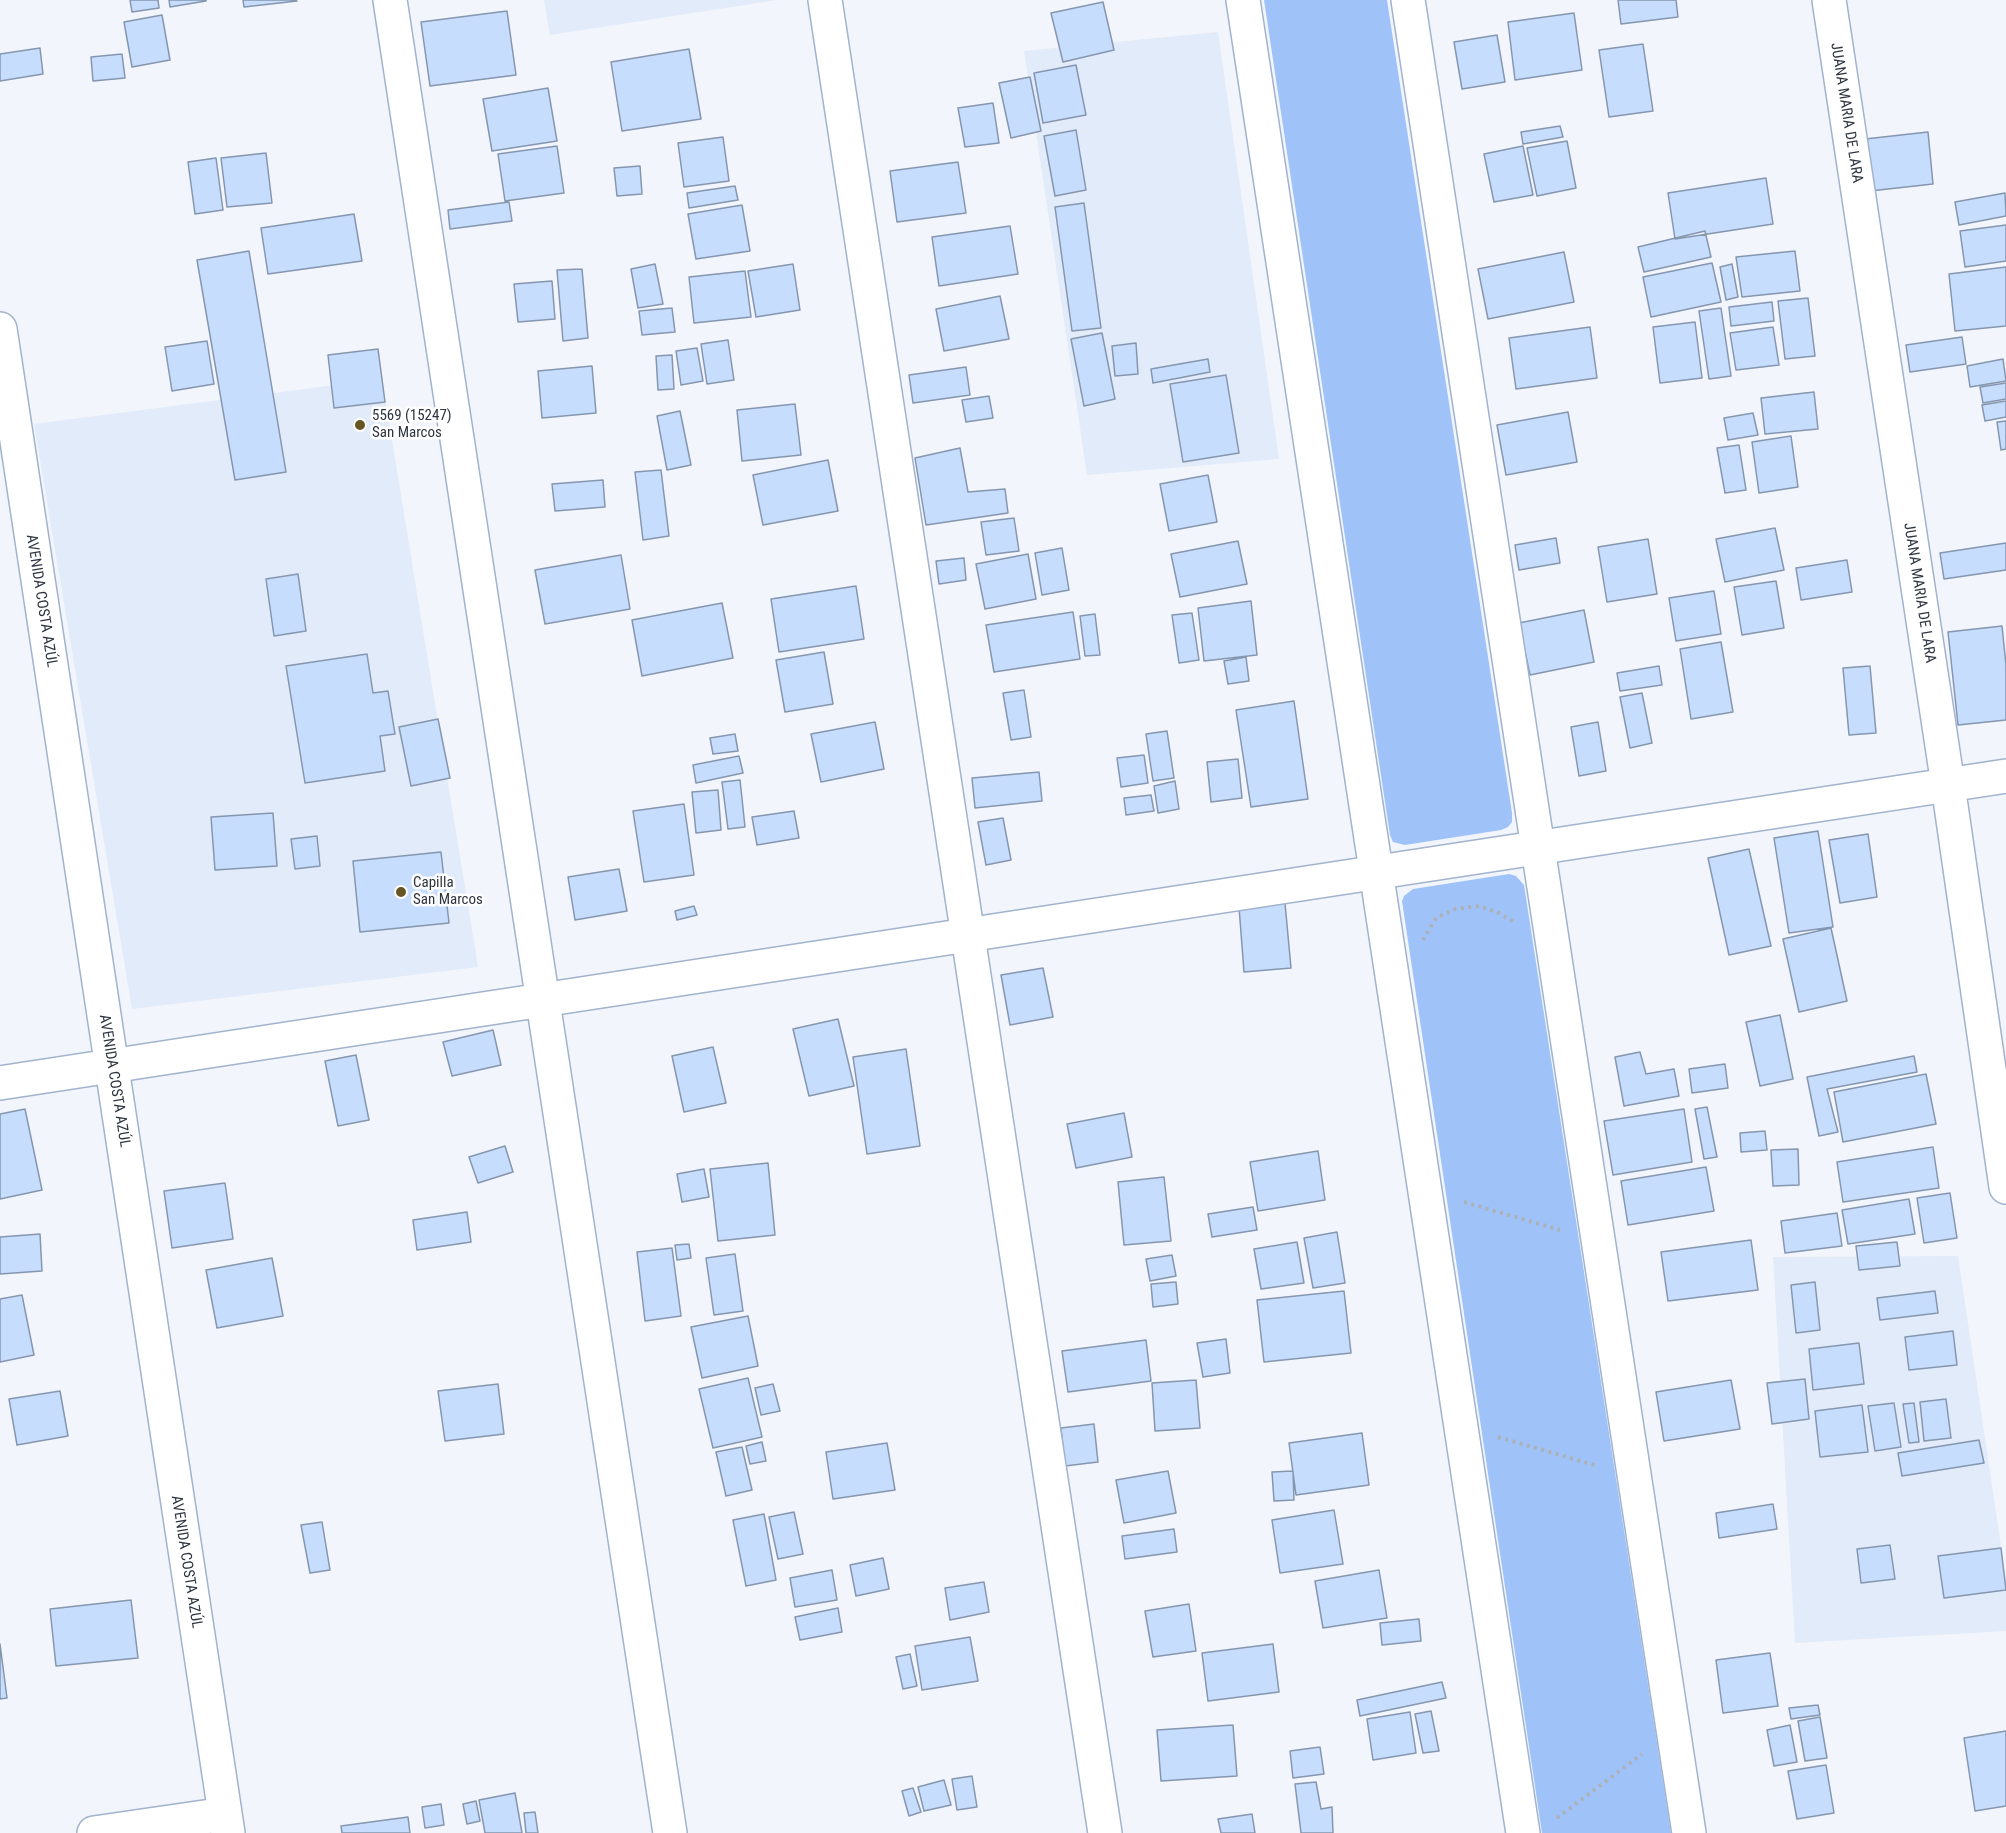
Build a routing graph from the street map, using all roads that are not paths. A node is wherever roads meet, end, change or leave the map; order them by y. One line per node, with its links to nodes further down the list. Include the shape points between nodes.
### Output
1 (390, 0): 12 (street)
2 (825, 0): 11 (street)
3 (1243, 0): 10 (street)
4 (1408, 0): 9 (street)
5 (1829, 0): 8 (street, JUANA MARIA DE LARA)
6 (0, 329): 13 (street, AVENIDA COSTA AZÚL)
7 (2006, 776): 8 (street)
8 (1948, 785): 9 (street); 15 (street, JUANA MARIA DE LARA)
9 (1538, 847): 10 (street); 21 (street)
10 (1376, 872): 11 (street); 20 (street)
11 (967, 934): 12 (street); 19 (street)
12 (543, 999): 13 (street); 18 (street)
13 (111, 1066): 14 (street); 16 (street, AVENIDA COSTA AZÚL)
14 (0, 1083)
15 (2006, 1187)
16 (226, 1823): 17 (street)
17 (94, 1833)
18 (670, 1833)
19 (1105, 1833)
20 (1522, 1833)
21 (1689, 1833)

